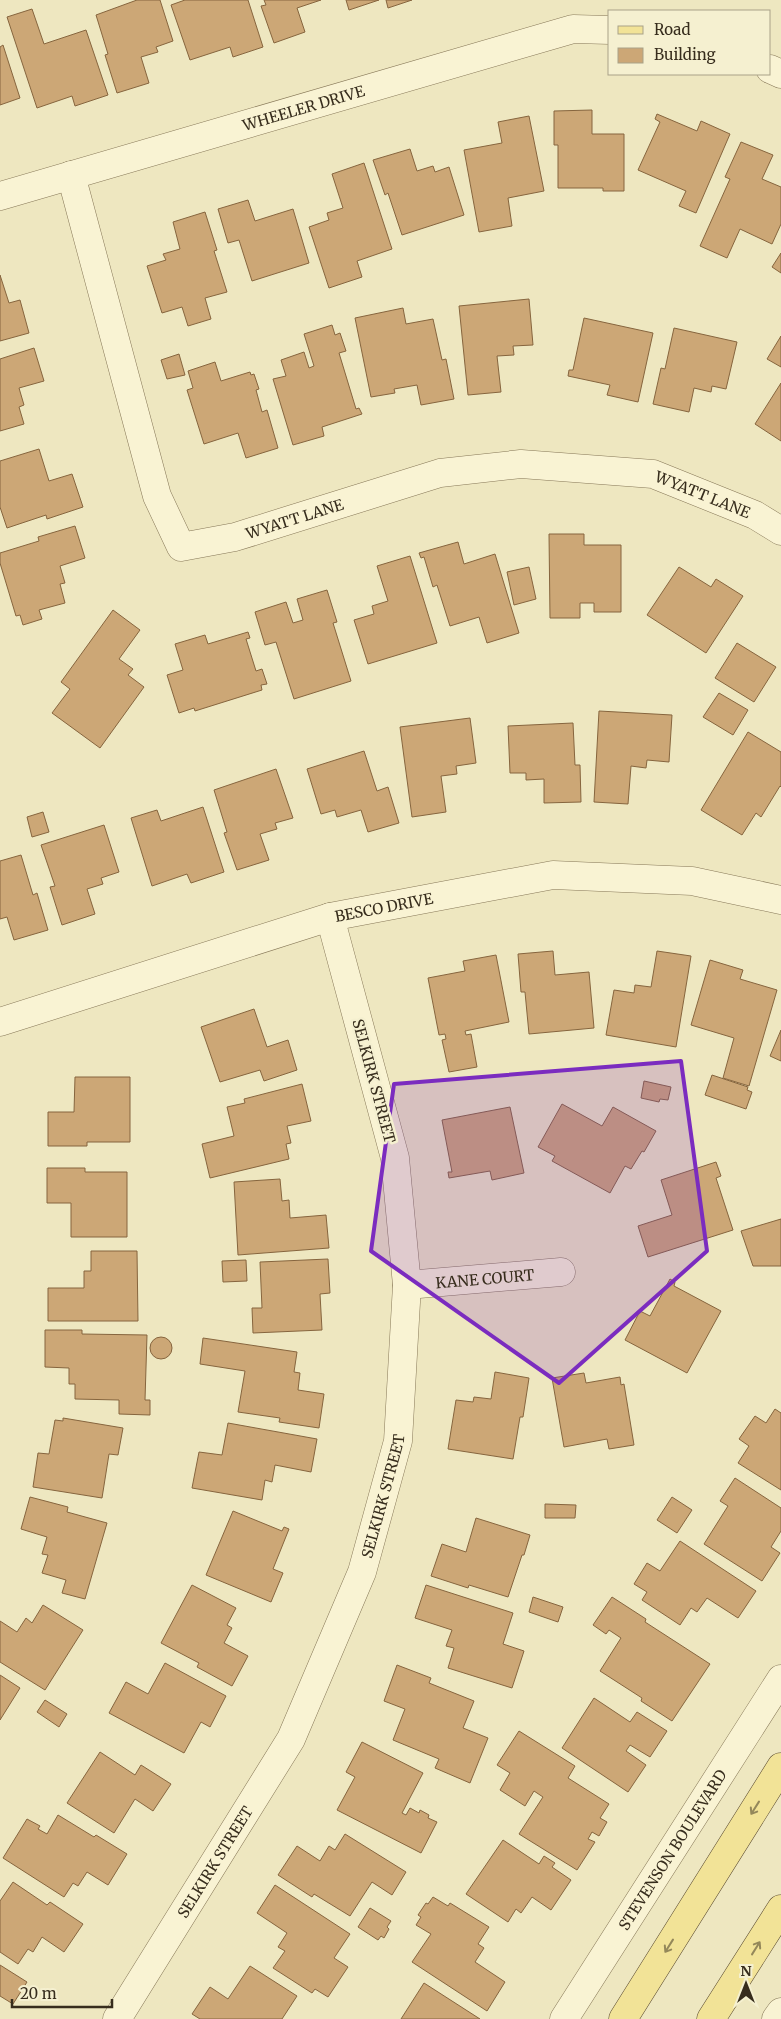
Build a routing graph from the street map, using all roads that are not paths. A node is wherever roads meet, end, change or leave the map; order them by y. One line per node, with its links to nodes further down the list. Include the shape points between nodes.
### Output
1 (608, 30): 2 (street, WHEELER DRIVE, via 574,29)
2 (71, 175): 3 (street, WHEELER DRIVE); 4 (street, WYATT LANE, via 157,496 181,547 235,537 440,473 521,464 653,474 755,515)
3 (0, 196)
4 (781, 531)
5 (781, 900): 6 (street, BESCO DRIVE, via 692,881 553,875)
6 (330, 917): 7 (street, BESCO DRIVE); 9 (street, SELKIRK STREET, via 394,1158)
7 (0, 1022)
8 (561, 1272): 9 (street, KANE COURT)
9 (407, 1285): 14 (street, SELKIRK STREET, via 398,1441 362,1572 291,1739)
10 (781, 1679): 15 (street, STEVENSON BOULEVARD)
11 (781, 1767): 16 (main road, one-way to 16)
12 (781, 1909): 17 (main road, one-way to 12)
13 (781, 2012): 18 (street)
14 (117, 2019)
15 (564, 2019)
16 (623, 2019)
17 (711, 2019)
18 (776, 2019)

